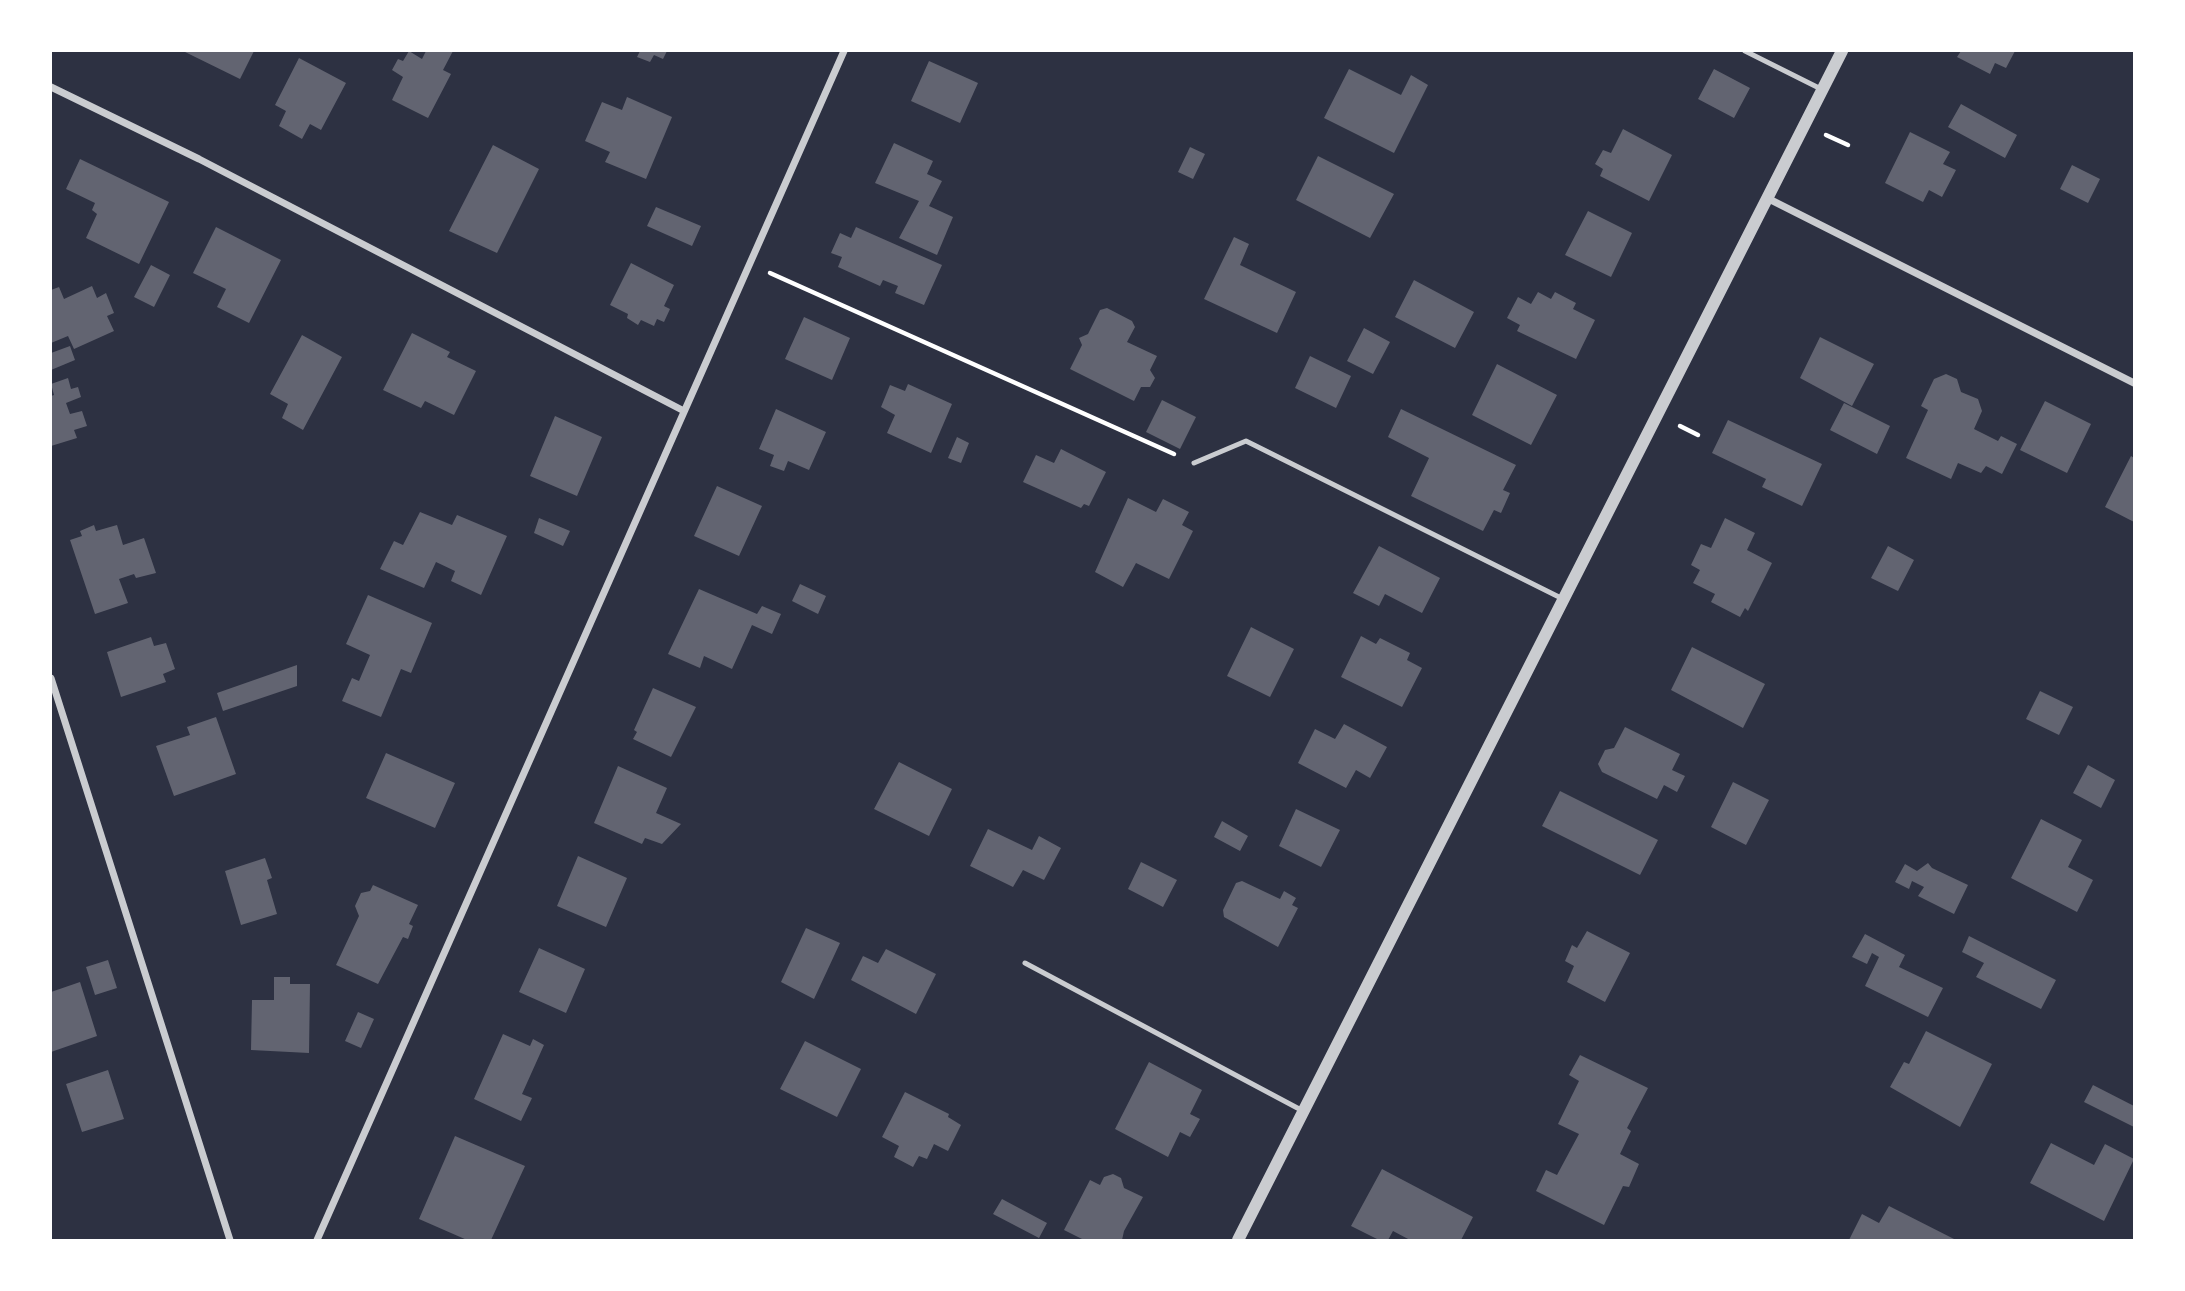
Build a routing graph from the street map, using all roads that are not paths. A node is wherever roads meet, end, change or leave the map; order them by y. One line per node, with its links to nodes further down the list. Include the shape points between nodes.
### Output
1 (844, 51): 8 (street)
2 (1745, 51): 5 (lane)
3 (1842, 51): 5 (street)
4 (51, 87): 8 (street)
5 (1823, 90): 6 (street)
6 (1769, 199): 7 (street); 10 (street)
7 (2134, 383)
8 (684, 411): 15 (street)
9 (1194, 463): 10 (lane, via 1245,441)
10 (1563, 599): 13 (street)
11 (51, 678): 14 (street)
12 (1025, 963): 13 (lane)
13 (1303, 1111): 16 (street)
14 (230, 1240)
15 (317, 1240)
16 (1238, 1240)

